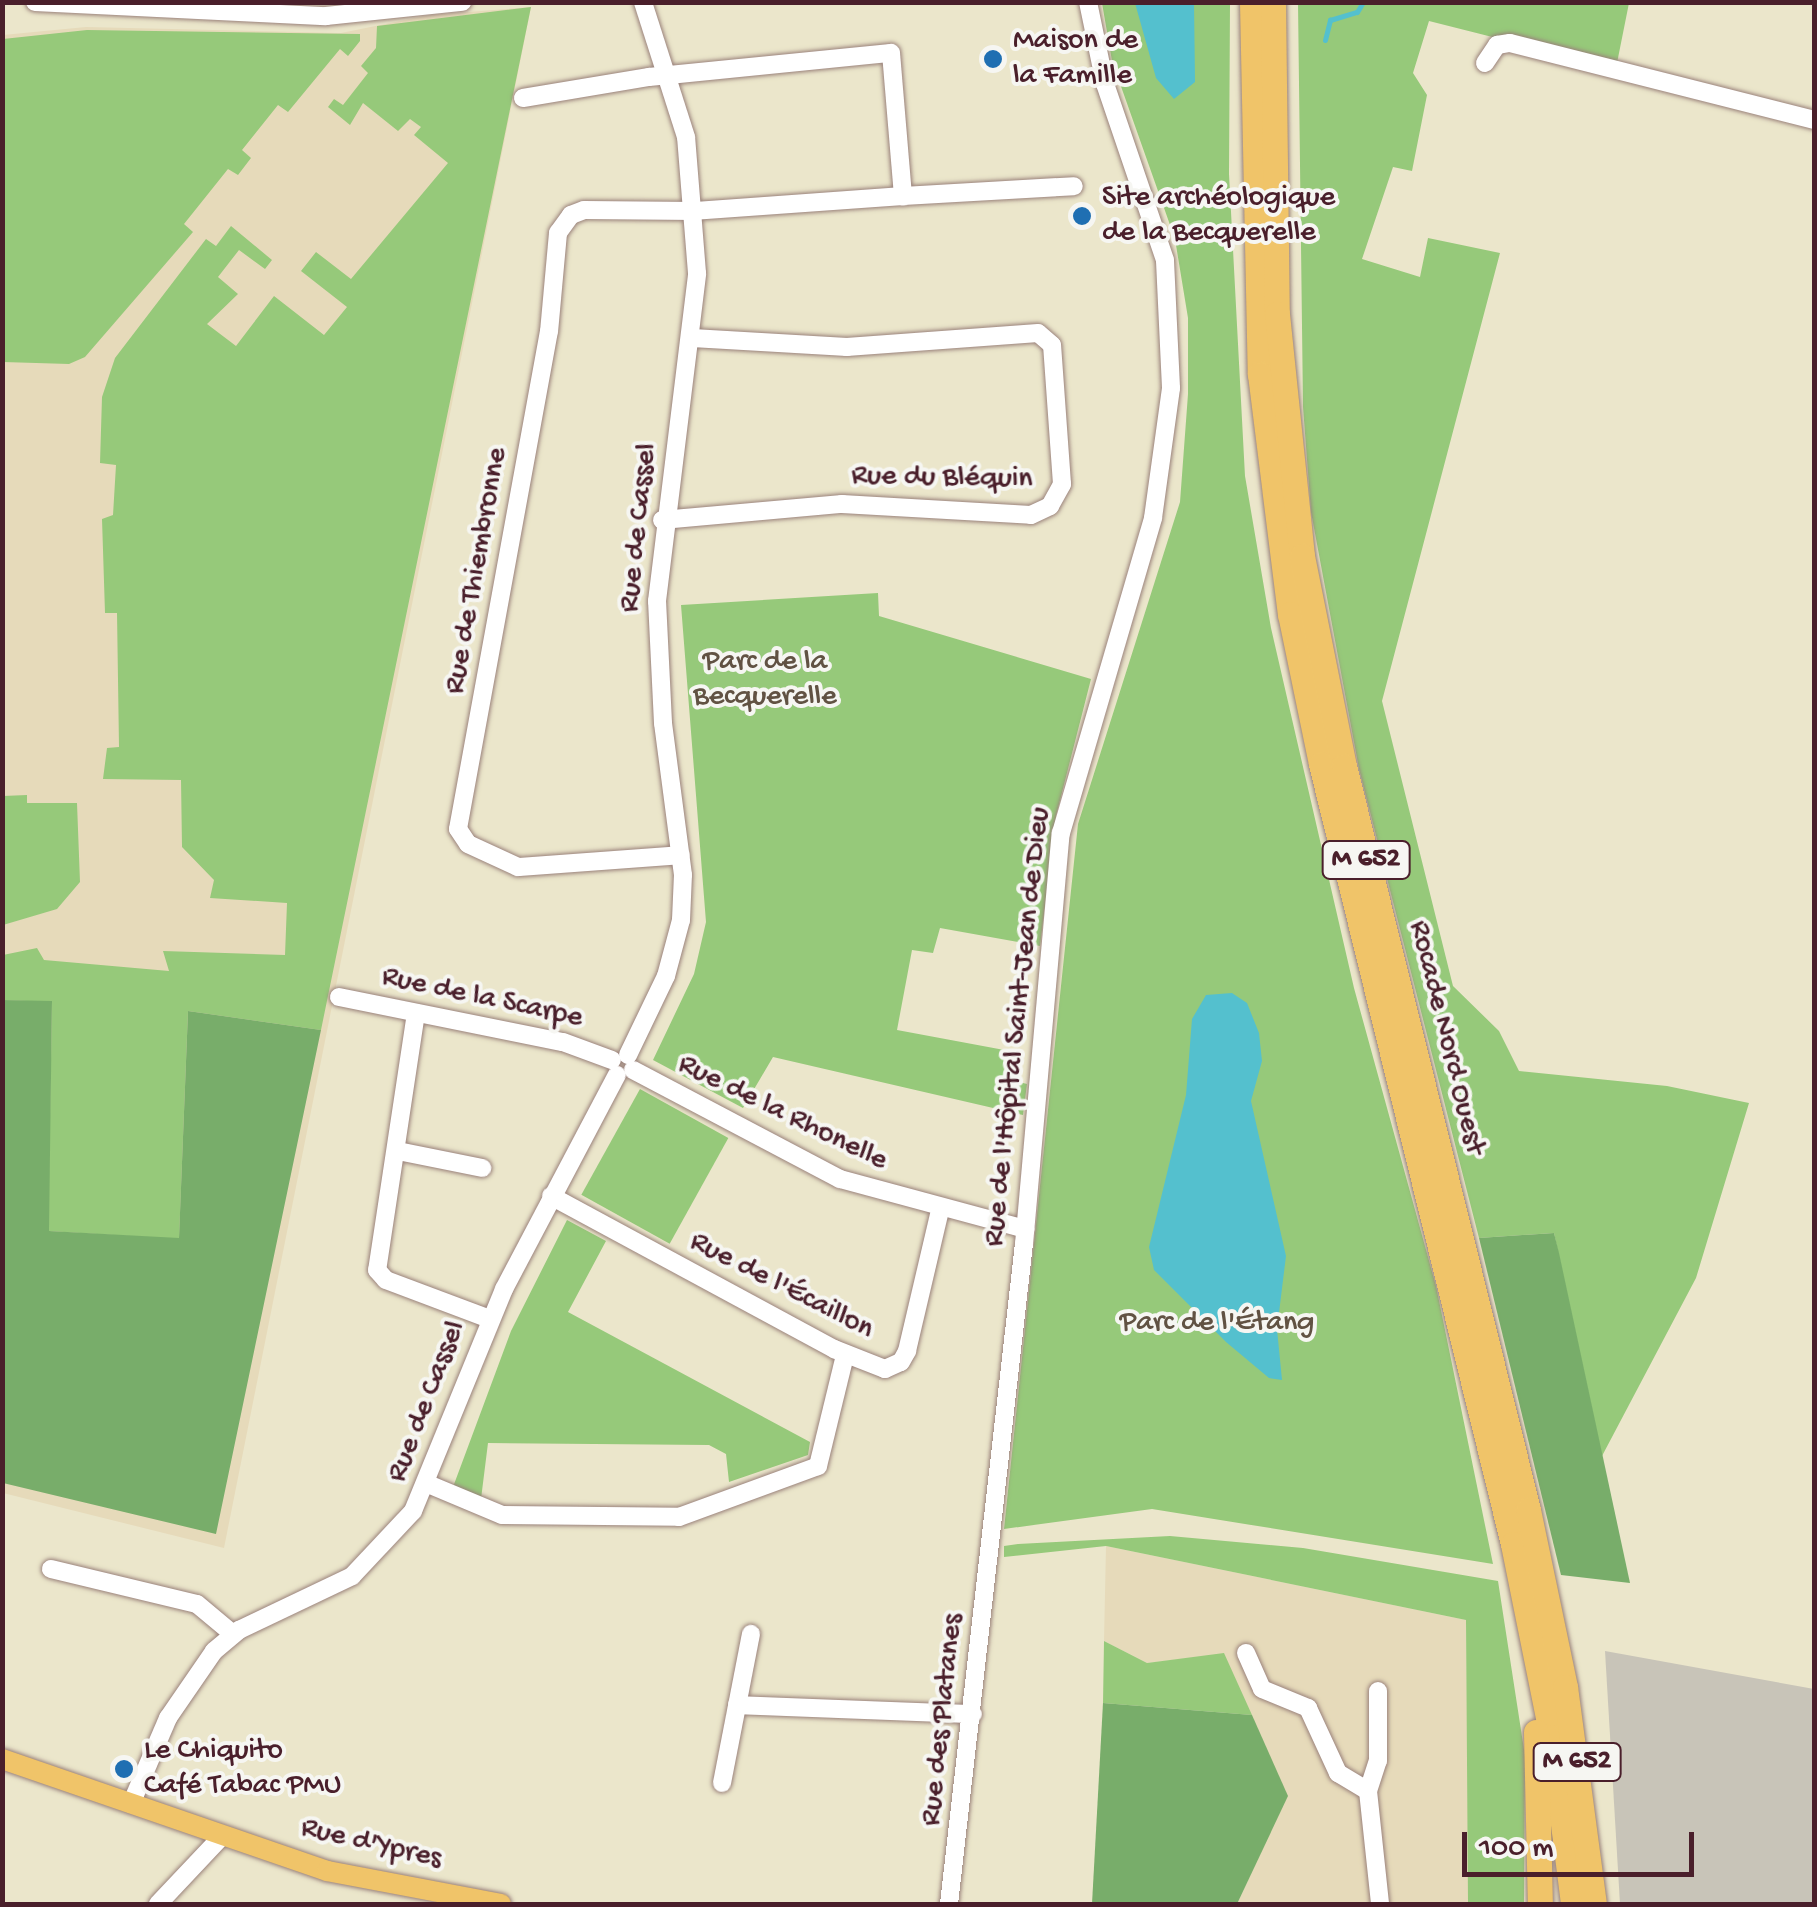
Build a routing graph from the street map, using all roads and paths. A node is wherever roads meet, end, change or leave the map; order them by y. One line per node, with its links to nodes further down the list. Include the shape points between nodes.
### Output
1 (35, 2): 7 (street)
2 (462, 2): 8 (street)
3 (643, 2): 10 (street, Rue de Cassel)
4 (1088, 2): 26 (street, Rue de l'Hôpital Saint-Jean de Dieu, via 1105,84 1162,247 1172,359 1153,518 1061,833)
5 (1252, 2): 31 (highway, Rocade Nord Ouest / M 652, via 1260,374 1288,600 1325,780)
6 (1273, 2): 31 (highway, Rocade Nord Ouest / M 652, via 1278,330 1302,556 1347,782)
7 (183, 7): 8 (street)
8 (377, 8)
9 (1485, 63): 12 (street, via 1497,46 1510,44)
10 (670, 75): 11 (street); 14 (street, via 890,54); 15 (street, Rue de Cassel)
11 (523, 98)
12 (1814, 120)
13 (1074, 186): 14 (street)
14 (903, 196): 15 (street)
15 (696, 211): 16 (street, Rue de Cassel); 18 (street, Rue de Thiembronne, via 584,210 571,214 558,233 549,331 458,829 468,844 518,867)
16 (692, 338): 17 (street, Rue de Cassel); 17 (street, Rue du Bléquin, via 828,348 1044,336 1052,345 1062,484 1050,506 1032,515 842,504)
17 (662, 520): 18 (street, Rue de Cassel, via 659,675)
18 (681, 855): 21 (street, Rue de Cassel, via 676,948)
19 (340, 997): 20 (street, Rue de la Scarpe)
20 (416, 1012): 21 (street, Rue de la Scarpe, via 572,1044); 22 (street)
21 (623, 1065): 24 (street, Rue de Cassel); 25 (street, Rue de la Rhonelle, via 840,1180)
22 (398, 1151): 23 (street); 27 (street, via 377,1256 380,1276)
23 (482, 1168)
24 (551, 1196): 27 (street, Rue de Cassel); 28 (street, Rue de l'Écaillon)
25 (940, 1210): 26 (street, Rue de la Rhonelle); 28 (street, Rue de l'Écaillon, via 901,1362 885,1369)
26 (1026, 1229): 30 (street, Rue de l'Hôpital Saint-Jean de Dieu)
27 (490, 1318): 29 (street, Rue de Cassel)
28 (846, 1354): 29 (street, via 818,1466 679,1516 502,1515)
29 (428, 1484): 34 (street, Rue de Cassel, via 398,1532 362,1568)
30 (991, 1541): 39 (street, Rue des Platanes)
31 (1524, 1545): 33 (highway, Rocade Nord Ouest / M 652)
32 (52, 1569): 34 (street, via 197,1604)
33 (1536, 1620): 49 (highway); 50 (highway, Rocade Nord Ouest / M 652); 51 (highway, Rocade Nord Ouest / M 652)
34 (233, 1634): 43 (street, Rue de Cassel, via 203,1664 168,1718)
35 (751, 1634): 38 (street)
36 (1246, 1653): 42 (street, via 1262,1689 1308,1708 1338,1772)
37 (1378, 1690): 42 (street, via 1378,1761)
38 (737, 1704): 39 (street); 41 (street)
39 (973, 1714): 47 (street, Rue des Platanes)
40 (2, 1759): 43 (main road, Rue d'Ypres)
41 (722, 1783)
42 (1368, 1792): 48 (street)
43 (131, 1804): 44 (main road, Rue d'Ypres)
44 (222, 1836): 45 (street); 46 (main road, Rue d'Ypres, via 342,1875)
45 (158, 1904)
46 (501, 1904)
47 (949, 1904)
48 (1380, 1904)
49 (1540, 1904)
50 (1573, 1904)
51 (1594, 1904)

